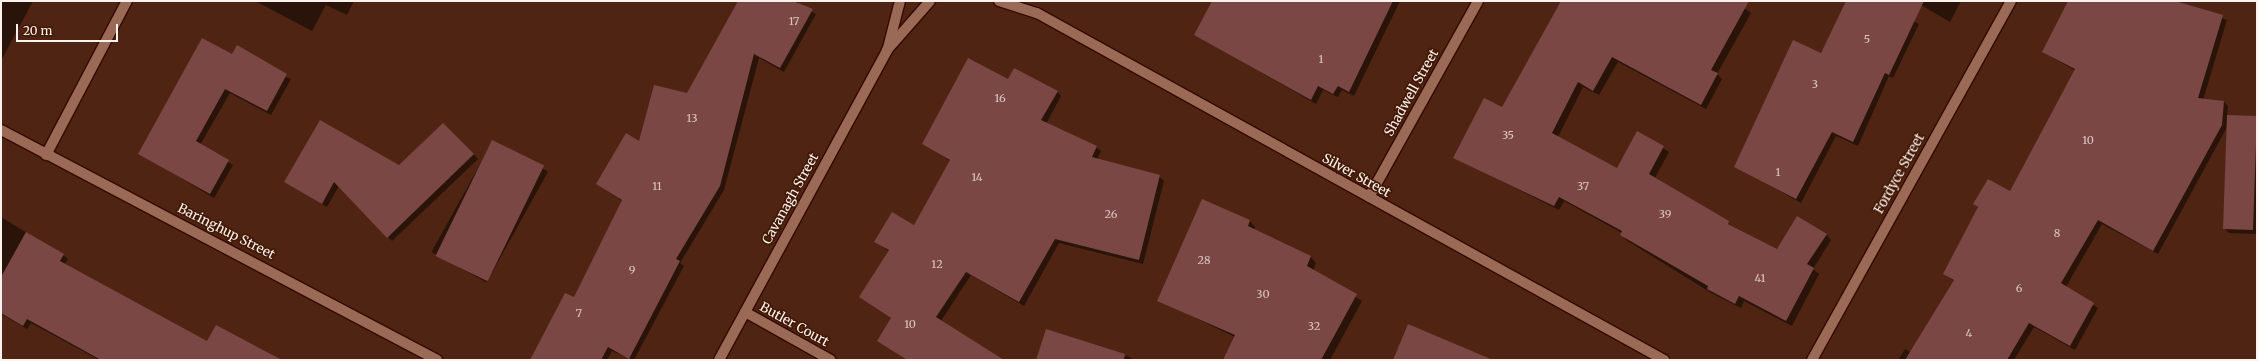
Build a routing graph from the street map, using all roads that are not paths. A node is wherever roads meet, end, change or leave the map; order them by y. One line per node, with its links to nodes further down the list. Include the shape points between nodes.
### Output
1 (127, 1): 11 (street)
2 (900, 1): 9 (street, Cavanagh Street)
3 (930, 1): 9 (street, Cavanagh Street)
4 (999, 1): 8 (street, Silver Street)
5 (1024, 1): 8 (street, Silver Street)
6 (1478, 1): 12 (street, Shadwell Street)
7 (2011, 1): 18 (street, Fordyce Street)
8 (1037, 13): 12 (street, Silver Street)
9 (887, 50): 13 (street, Cavanagh Street)
10 (1, 130): 11 (street, Baringhup Street)
11 (46, 155): 14 (street, Baringhup Street)
12 (1369, 197): 17 (street, Silver Street)
13 (745, 312): 15 (street, Cavanagh Street); 16 (street, Butler Court)
14 (437, 360)
15 (719, 360)
16 (831, 360)
17 (1664, 360)
18 (1812, 360)

